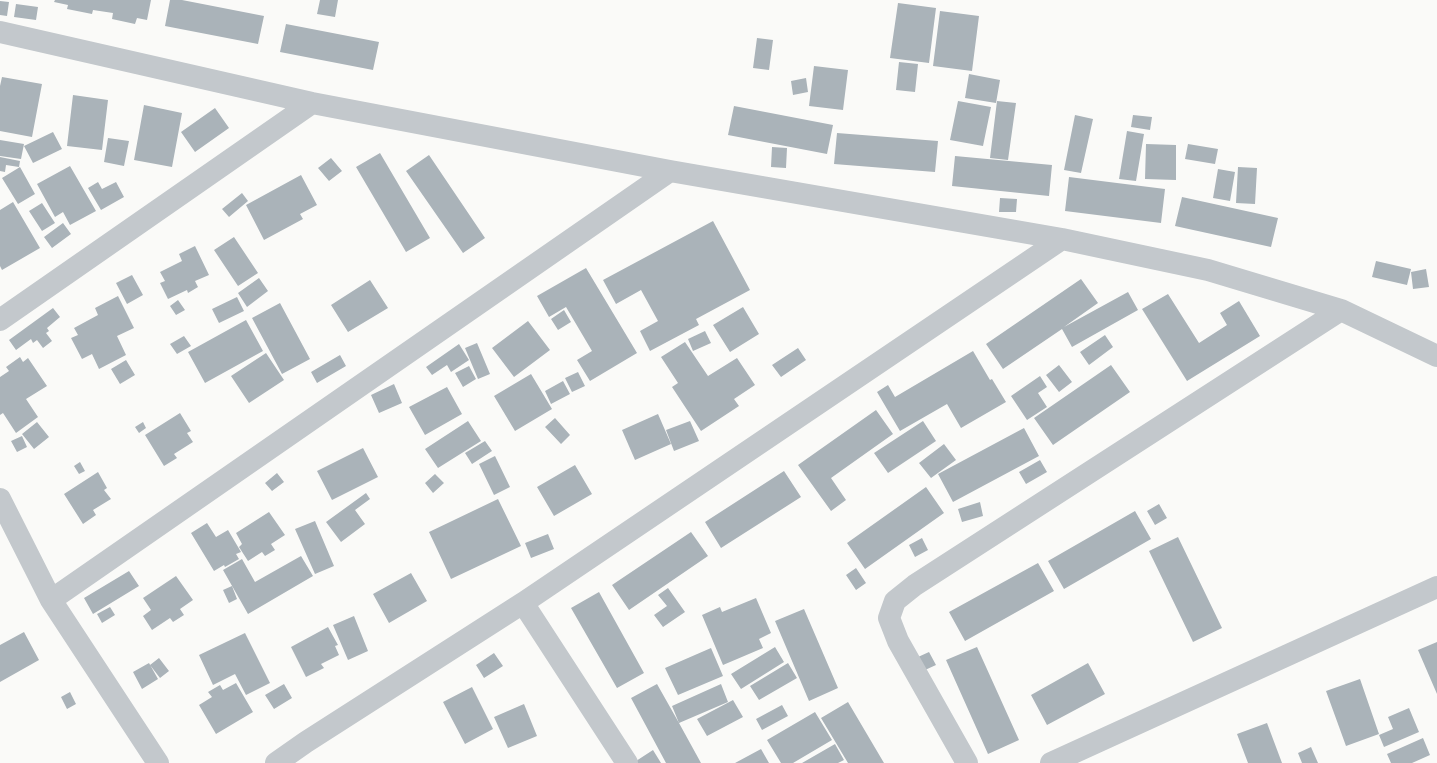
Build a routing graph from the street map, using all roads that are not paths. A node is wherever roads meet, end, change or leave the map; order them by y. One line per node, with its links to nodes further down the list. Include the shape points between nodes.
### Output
1 (0, 32): 2 (street)
2 (312, 103): 3 (street); 6 (street)
3 (670, 170): 4 (street); 10 (street)
4 (1062, 239): 5 (street, via 1208,270); 11 (street)
5 (1341, 310): 7 (street); 15 (street, via 915,585 895,601 890,618 898,641)
6 (0, 320)
7 (1437, 356)
8 (0, 499): 10 (street)
9 (1437, 587): 16 (street)
10 (51, 600): 12 (street)
11 (523, 603): 13 (street); 14 (street)
12 (158, 763)
13 (276, 763)
14 (627, 763)
15 (966, 763)
16 (1051, 763)

